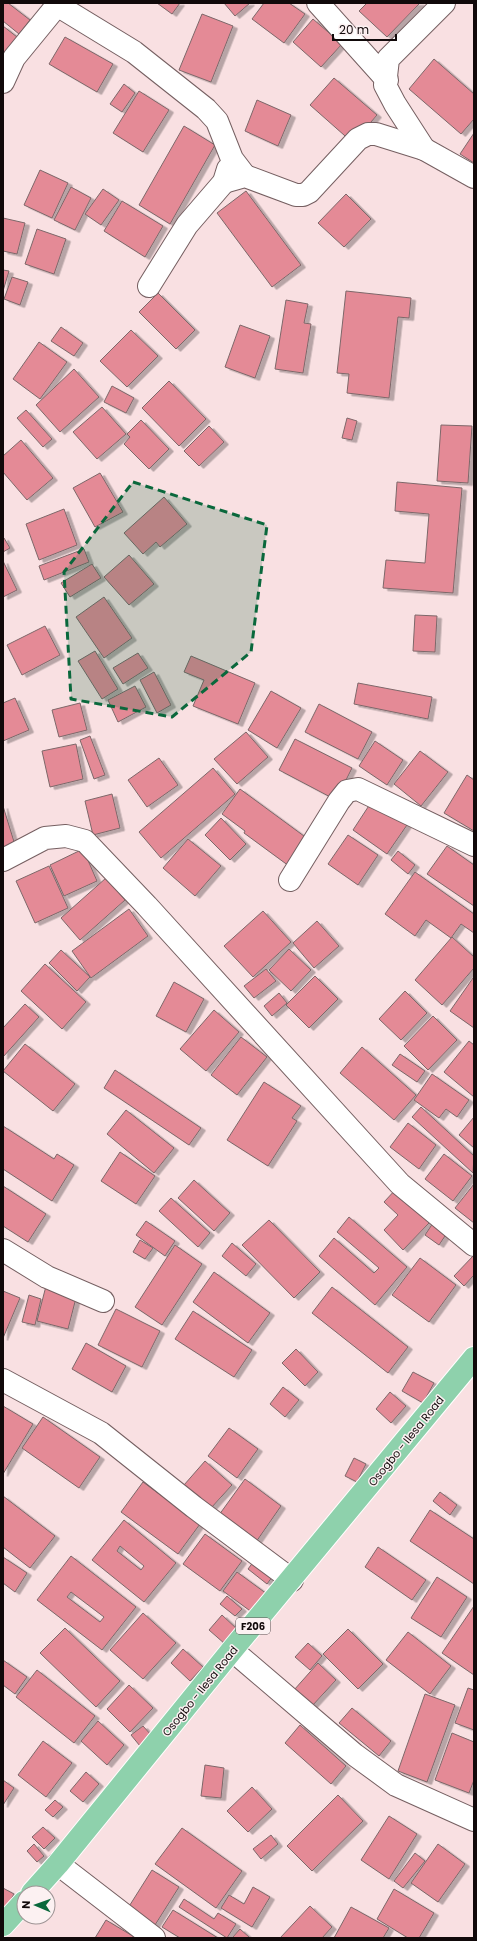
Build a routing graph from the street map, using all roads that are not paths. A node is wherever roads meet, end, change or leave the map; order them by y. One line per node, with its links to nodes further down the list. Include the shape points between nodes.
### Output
1 (318, 3): 4 (street)
2 (444, 3): 4 (street, via 388,59)
3 (58, 4): 5 (street, via 14,58); 7 (street, via 134,52 206,110 217,121)
4 (387, 80): 6 (street, via 386,85 395,104)
5 (3, 82)
6 (424, 149): 8 (street, via 376,134 368,134 358,139 309,192 303,195 296,195); 9 (street)
7 (232, 159): 8 (street); 10 (street)
8 (245, 176): 10 (street)
9 (474, 177)
10 (224, 182): 11 (street, via 187,226)
11 (149, 286)
12 (474, 845): 14 (street, via 358,789 348,791 339,801)
13 (3, 860): 15 (street, via 45,838 66,836 85,841 148,906 400,1184)
14 (290, 880)
15 (474, 1245)
16 (3, 1250): 17 (street, via 47,1277)
17 (103, 1301)
18 (474, 1358): 20 (main road, Osogbo - Ilesa Road / F206)
19 (3, 1380): 20 (street, via 101,1433)
20 (292, 1580): 21 (main road, Osogbo - Ilesa Road / F206)
21 (232, 1650): 22 (street, via 354,1755 396,1785); 23 (main road, Osogbo - Ilesa Road / F206)
22 (474, 1820)
23 (58, 1864): 24 (main road, Osogbo - Ilesa Road / F206); 27 (street)
24 (39, 1885)
25 (16, 1911): 26 (main road)
26 (3, 1925)
27 (154, 1938)

